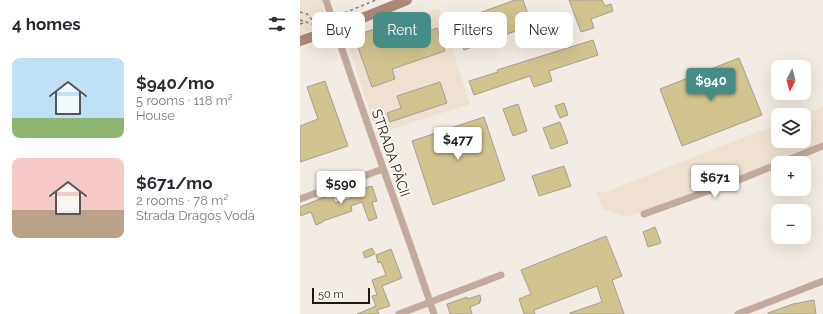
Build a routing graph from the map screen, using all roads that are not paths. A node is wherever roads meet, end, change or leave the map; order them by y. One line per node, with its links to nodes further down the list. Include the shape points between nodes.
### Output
1 (326, 0): 3 (street, STRADA PĂCII)
2 (407, 0): 4 (main road)
3 (330, 12)
4 (365, 16)
5 (312, 37): 6 (main road)
6 (300, 41)
7 (340, 48): 11 (street, STRADA PĂCII)
8 (823, 146): 9 (street)
9 (797, 156)
10 (771, 166): 13 (street)
11 (383, 169): 12 (street); 16 (street, STRADA PĂCII)
12 (300, 198)
13 (644, 214)
14 (501, 275): 16 (street)
15 (823, 281): 19 (street)
16 (430, 302): 17 (street); 18 (street, STRADA PĂCII)
17 (399, 314)
18 (434, 314)
19 (738, 314)

